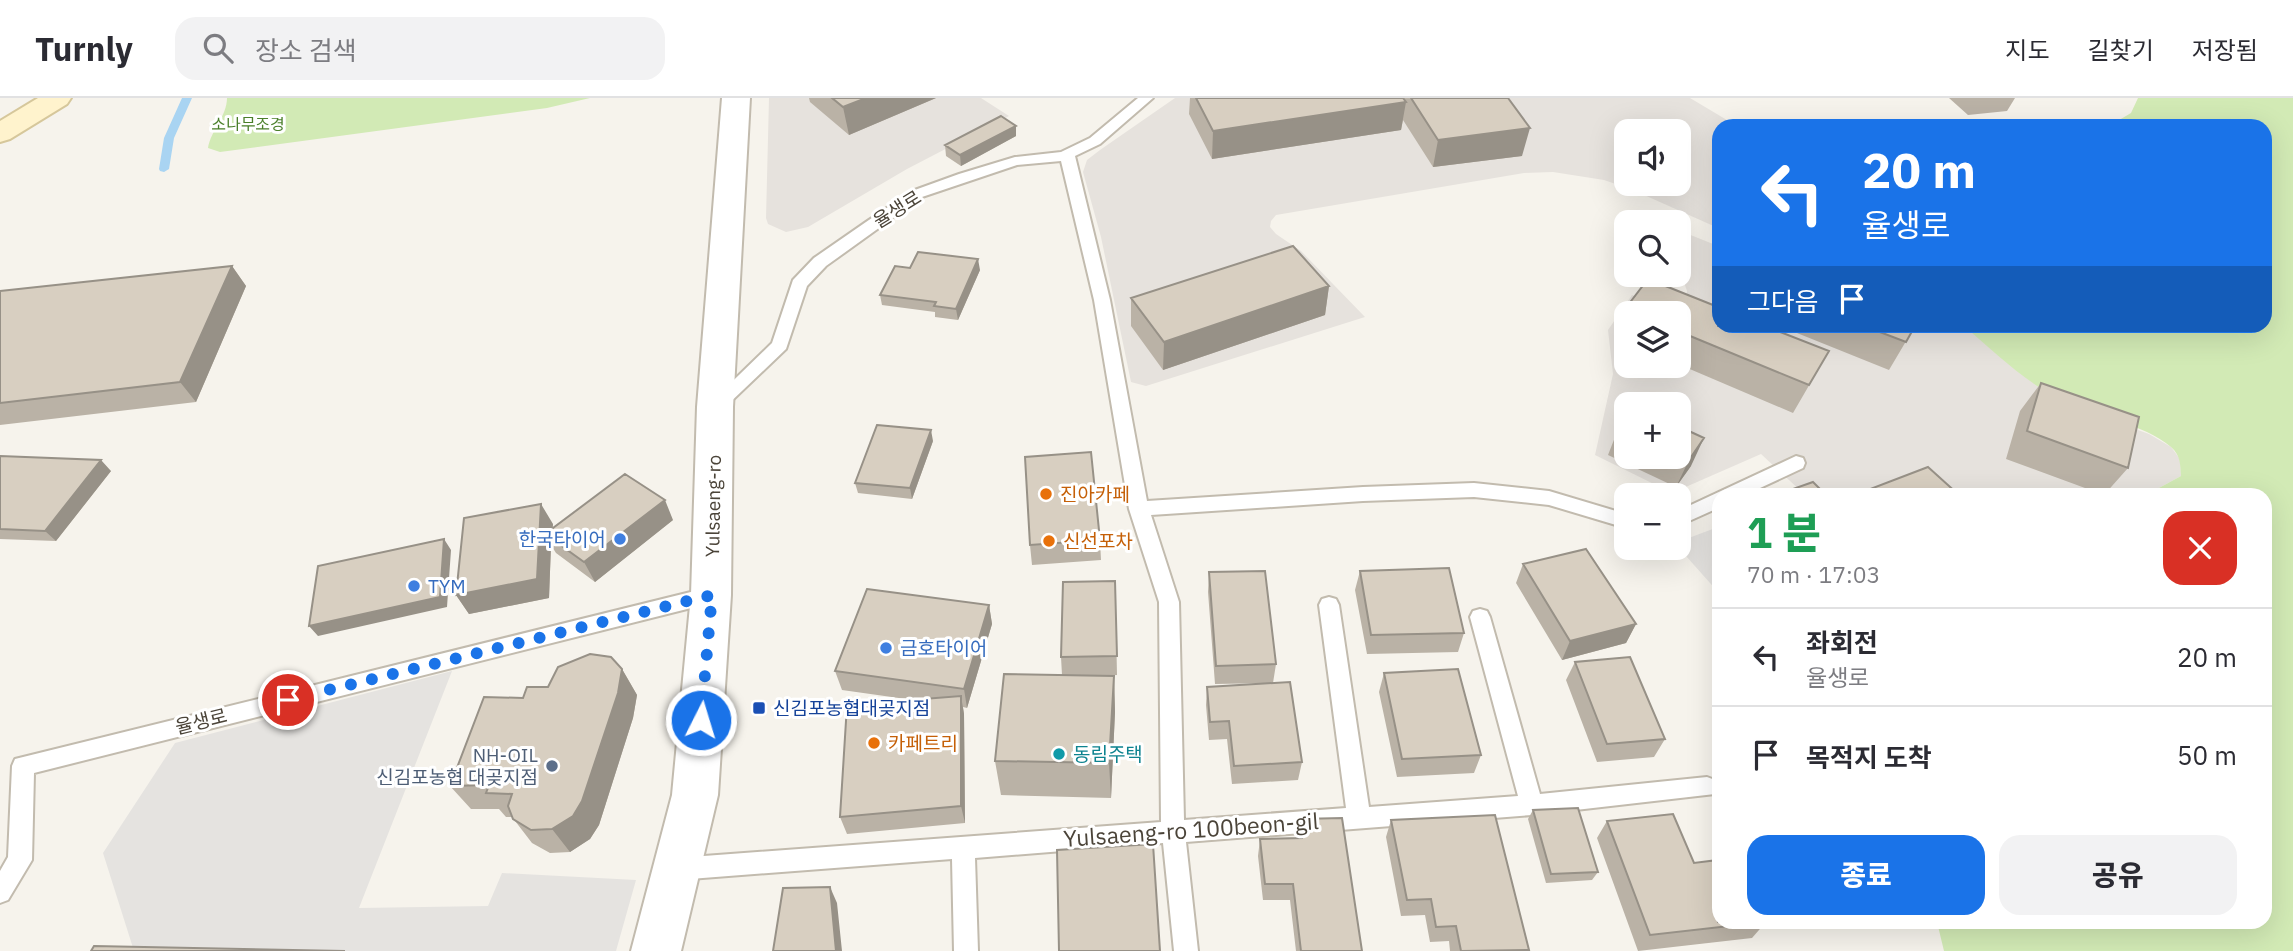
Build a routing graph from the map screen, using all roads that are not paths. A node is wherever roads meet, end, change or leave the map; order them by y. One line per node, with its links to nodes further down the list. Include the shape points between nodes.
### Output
1 (57, 98): 4 (main road)
2 (736, 98): 6 (street, Yulsaeng-ro)
3 (1146, 98): 5 (lane, 율생로, via 1095,141)
4 (0, 133)
5 (1067, 155): 6 (lane, 율생로, via 1015,161 916,194 871,225 820,262 799,284 780,345); 10 (lane, via 1102,300)
6 (715, 407): 13 (street, Yulsaeng-ro)
7 (1796, 463): 8 (lane)
8 (1743, 488)
9 (1712, 503): 11 (lane)
10 (1139, 509): 12 (lane, via 1474,490 1549,498); 19 (lane, via 1169,603)
11 (1691, 513)
12 (1614, 517)
13 (712, 595): 21 (street, Yulsaeng-ro, via 695,795); 22 (lane, 율생로, via 23,766 20,860)
14 (1329, 605): 18 (lane)
15 (1480, 617): 17 (lane)
16 (1707, 787): 17 (lane, Yulsaeng-ro 100beon-gil)
17 (1532, 805): 18 (lane, Yulsaeng-ro 100beon-gil)
18 (1359, 816): 19 (lane, Yulsaeng-ro 100beon-gil)
19 (1173, 830): 20 (lane, Yulsaeng-ro 100beon-gil); 25 (lane)
20 (963, 847): 21 (lane, Yulsaeng-ro 100beon-gil); 24 (lane)
21 (676, 869): 23 (street, Yulsaeng-ro)
22 (0, 892)
23 (656, 951)
24 (966, 951)
25 (1186, 951)

